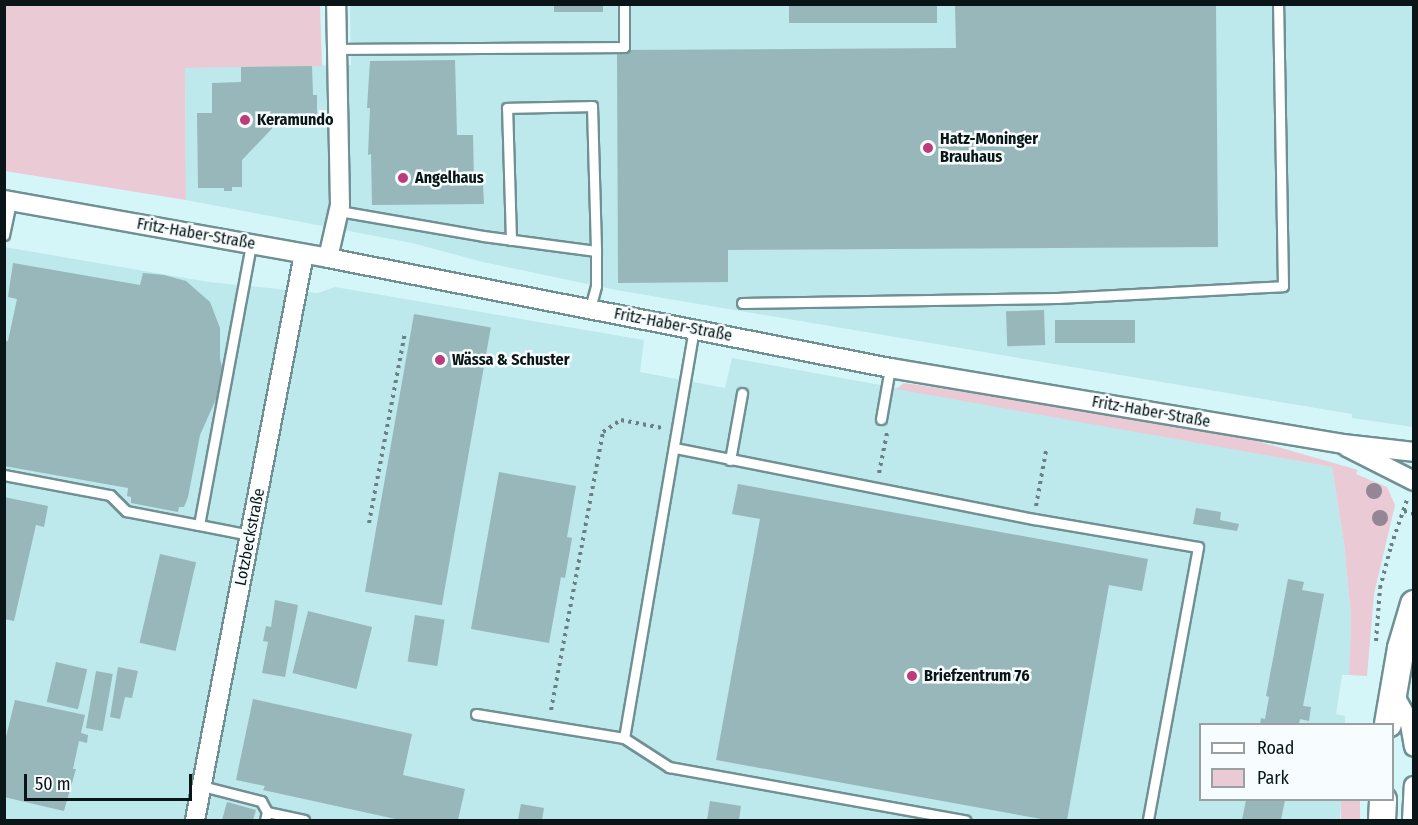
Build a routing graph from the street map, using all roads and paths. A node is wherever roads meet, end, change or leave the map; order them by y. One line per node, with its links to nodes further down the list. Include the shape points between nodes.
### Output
1 (336, 4): 4 (street)
2 (624, 4): 4 (lane, via 624,47)
3 (1278, 4): 13 (lane, via 1283,286 1057,298)
4 (337, 49): 6 (street)
5 (8, 201): 7 (lane); 9 (street, Fritz-Haber-Straße)
6 (339, 211): 8 (lane); 12 (street)
7 (4, 235)
8 (511, 240): 10 (lane); 10 (lane, via 507,108 592,106)
9 (251, 244): 11 (street, Fritz-Haber-Straße); 34 (lane)
10 (596, 251): 14 (lane, via 596,286)
11 (304, 254): 12 (street, Fritz-Haber-Straße); 35 (street, Lotzbeckstraße)
12 (328, 258): 14 (street, Fritz-Haber-Straße)
13 (742, 303)
14 (590, 309): 15 (street, Fritz-Haber-Straße)
15 (694, 329): 17 (street, Fritz-Haber-Straße); 20 (lane)
16 (405, 333): 33 (path)
17 (890, 368): 19 (lane); 22 (street, Fritz-Haber-Straße)
18 (742, 393): 26 (lane)
19 (881, 419)
20 (678, 431): 23 (lane); 42 (path, via 621,420 603,432)
21 (887, 432): 29 (path)
22 (1343, 444): 25 (street, Fritz-Haber-Straße); 28 (street, Fritz-Haber-Straße)
23 (675, 448): 26 (lane); 43 (lane)
24 (1046, 451): 32 (path)
25 (1413, 452)
26 (730, 459): 29 (lane)
27 (4, 475): 34 (lane, via 110,495 126,511)
28 (1412, 487): 30 (path)
29 (876, 488): 32 (lane)
30 (1404, 511): 31 (path); 38 (path, via 1380,588)
31 (1413, 514)
32 (1034, 519): 52 (lane, via 1198,547)
33 (369, 523)
34 (199, 525): 35 (lane)
35 (250, 535): 45 (street, Lotzbeckstraße)
36 (1413, 604): 37 (street)
37 (1407, 639): 39 (street)
38 (1376, 644)
39 (1392, 691): 41 (street); 44 (street)
40 (476, 714): 42 (lane)
41 (1388, 723)
42 (549, 726): 43 (lane)
43 (624, 738): 51 (lane, via 669,767)
44 (1413, 740)
45 (202, 786): 48 (lane, via 261,801); 49 (street, Lotzbeckstraße)
46 (1413, 786): 54 (street)
47 (1383, 801): 53 (street)
48 (266, 816): 50 (lane)
49 (195, 820)
50 (304, 820)
51 (965, 820)
52 (1148, 820)
53 (1382, 820)
54 (1412, 820)

